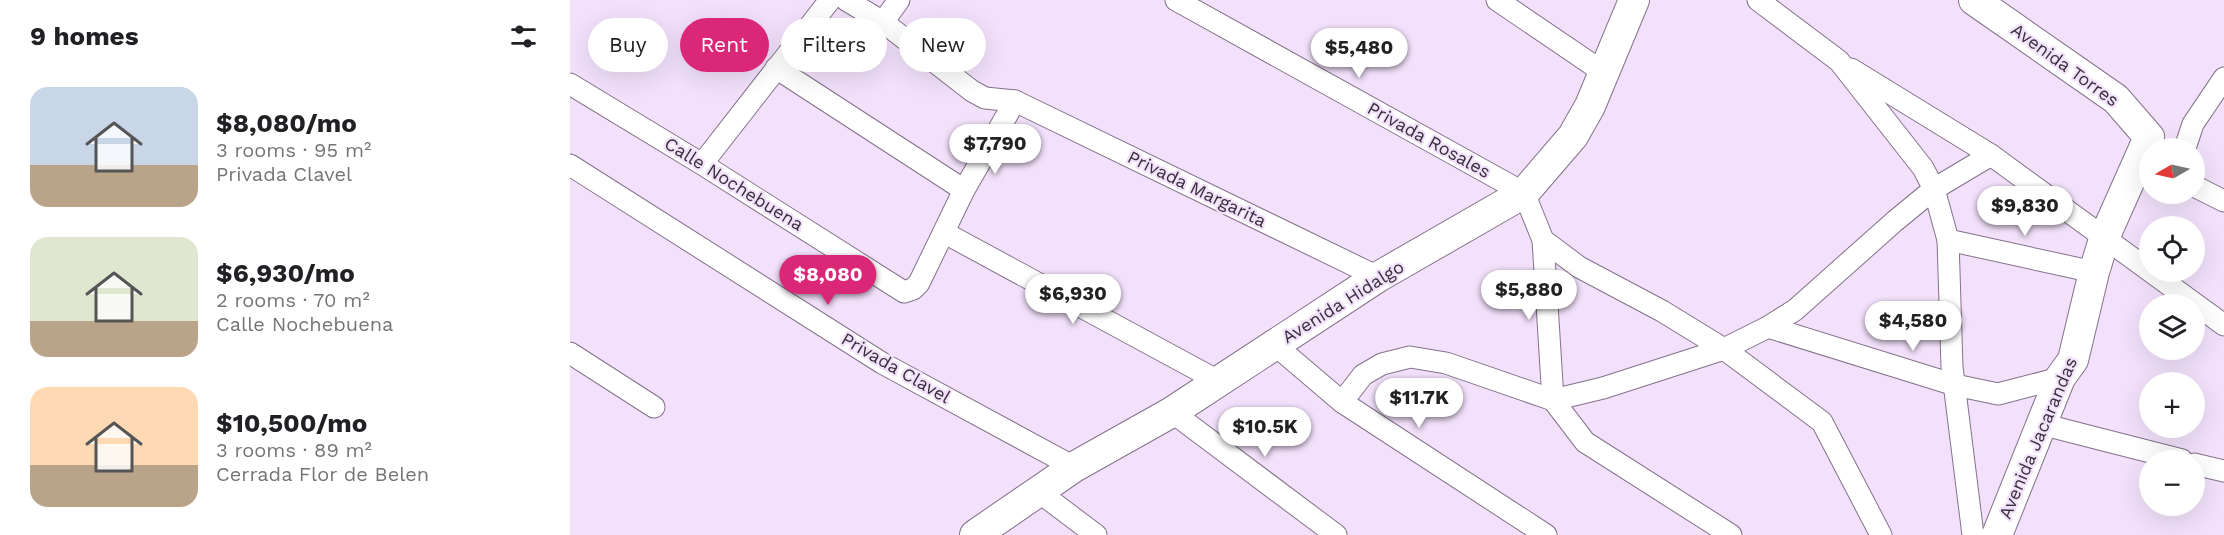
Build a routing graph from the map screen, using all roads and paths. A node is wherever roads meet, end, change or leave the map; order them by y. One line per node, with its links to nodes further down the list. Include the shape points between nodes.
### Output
1 (830, 0): 13 (street)
2 (846, 0): 9 (street)
3 (899, 0): 10 (street)
4 (1176, 0): 27 (street, Privada Rosales)
5 (1497, 0): 14 (street)
6 (1634, 0): 14 (main road, Avenida Hidalgo)
7 (1758, 0): 12 (street)
8 (1974, 0): 18 (main road, Avenida Torres, via 2116,99)
9 (876, 18)
10 (886, 18)
11 (887, 25): 17 (street, via 972,91 985,98)
12 (1839, 61): 20 (street); 24 (street, via 1923,168)
13 (776, 68): 21 (street); 25 (street)
14 (1603, 72): 27 (main road, Avenida Hidalgo, via 1573,136)
15 (2224, 78): 19 (street, via 2193,124)
16 (570, 84): 21 (street, Calle Nochebuena)
17 (1015, 101): 25 (street); 34 (street, Privada Margarita)
18 (2150, 138)
19 (2188, 138)
20 (1991, 155): 24 (street); 30 (street)
21 (702, 164): 29 (street, Calle Nochebuena, via 904,292 919,283)
22 (570, 165): 49 (street, Privada Clavel, via 882,363)
23 (2139, 171): 30 (main road, Avenida Jacarandas)
24 (1934, 189): 32 (street); 36 (street, via 1795,310)
25 (964, 190): 29 (street)
26 (2205, 192): 28 (street)
27 (1524, 193): 31 (street); 34 (main road, Avenida Hidalgo)
28 (2224, 201)
29 (945, 233): 41 (street)
30 (2105, 236): 33 (main road, Avenida Jacarandas); 35 (street)
31 (1543, 240): 38 (street, via 1579,267); 43 (street)
32 (1948, 240): 33 (street); 42 (street)
33 (2094, 272): 40 (main road, Avenida Jacarandas, via 2073,360)
34 (1378, 277): 37 (main road, Avenida Hidalgo)
35 (2224, 325)
36 (1768, 327): 38 (street); 42 (street)
37 (1275, 345): 41 (main road, Avenida Hidalgo); 44 (street)
38 (1724, 349): 43 (street); 58 (street, via 1822,422)
39 (570, 353): 45 (street)
40 (2060, 378): 42 (street, via 1998,394); 47 (main road, Avenida Jacarandas)
41 (1220, 382): 46 (main road, Avenida Hidalgo)
42 (1955, 385): 59 (street)
43 (1553, 400): 44 (street, via 1446,363 1410,357 1382,364 1363,375); 57 (street, via 1585,442)
44 (1342, 402): 56 (street)
45 (654, 407)
46 (1172, 412): 49 (main road, Avenida Hidalgo); 55 (street)
47 (2041, 424): 48 (street); 60 (main road, Avenida Jacarandas)
48 (2143, 450)
49 (1074, 467): 52 (main road, Avenida Hidalgo)
50 (2205, 467): 51 (street)
51 (2224, 471)
52 (1039, 492): 53 (main road, Avenida Hidalgo); 54 (street)
53 (975, 535)
54 (1096, 535)
55 (1336, 535)
56 (1546, 535)
57 (1731, 535)
58 (1881, 535)
59 (1973, 535)
60 (1997, 535)

